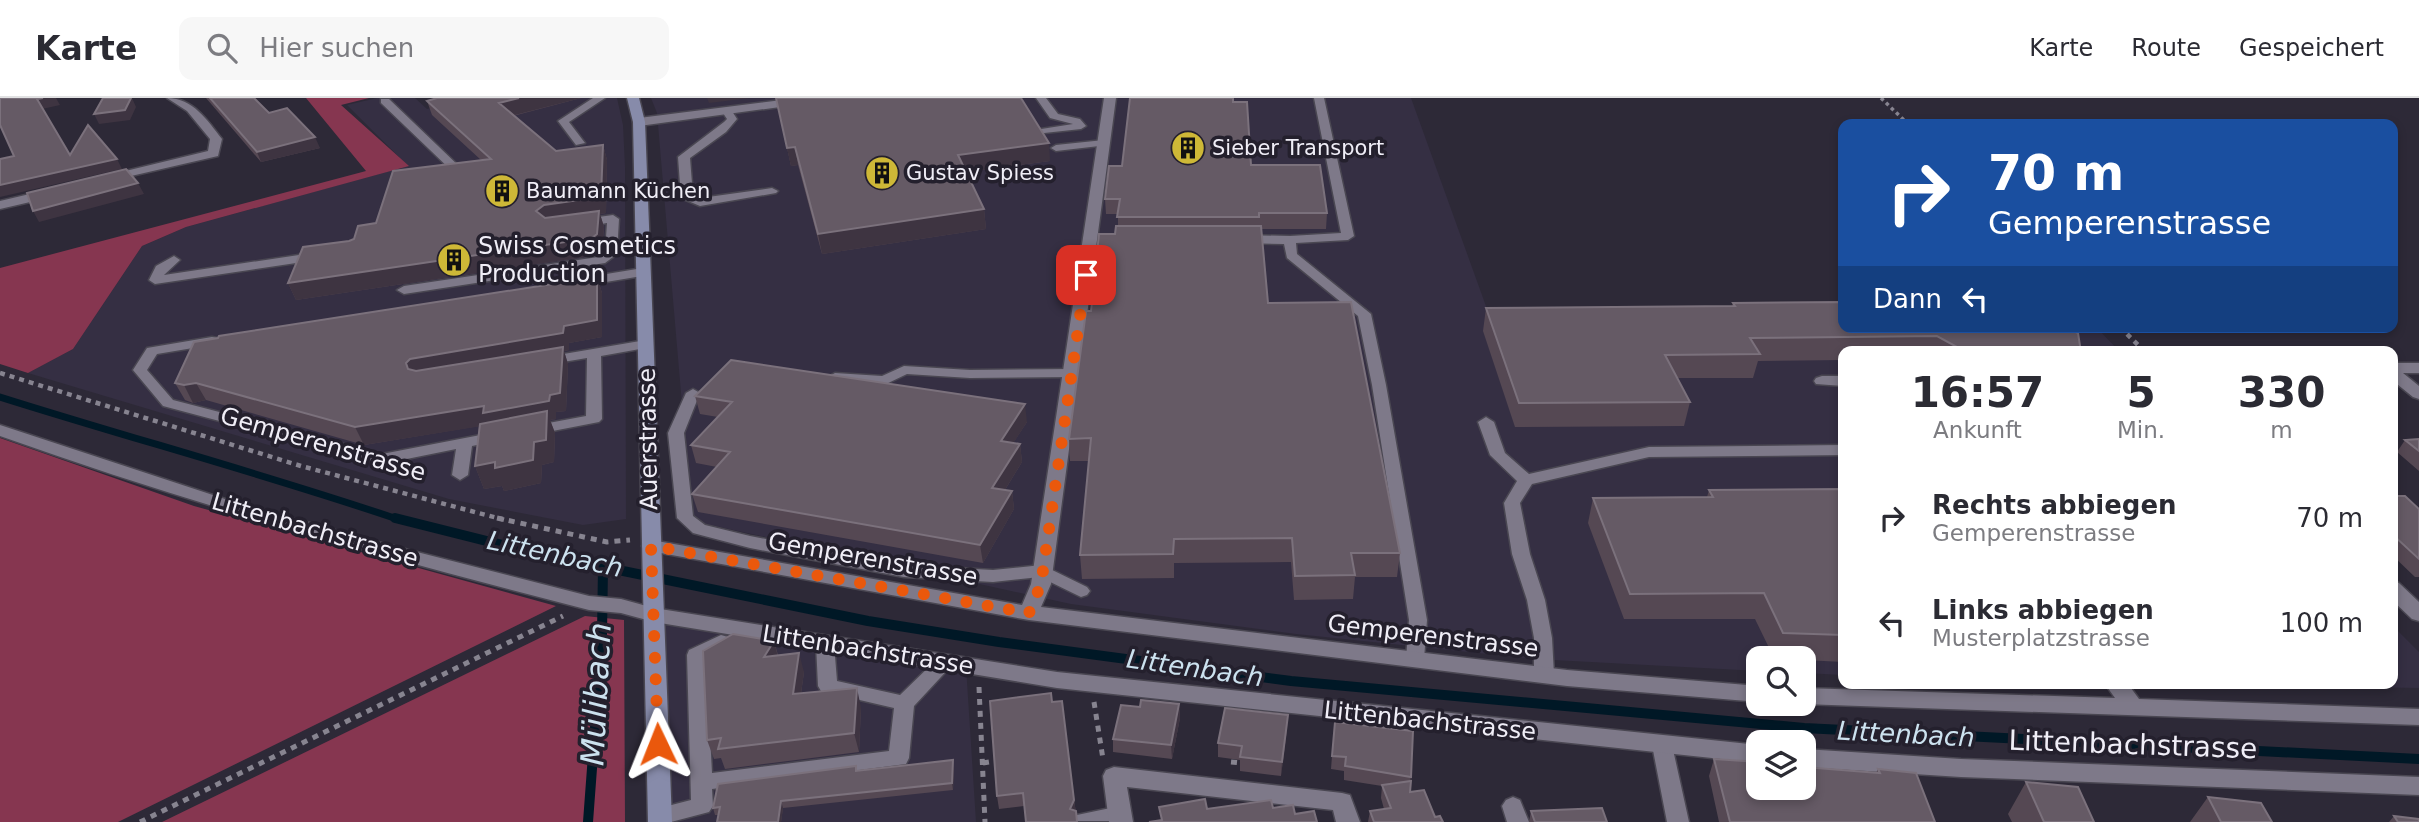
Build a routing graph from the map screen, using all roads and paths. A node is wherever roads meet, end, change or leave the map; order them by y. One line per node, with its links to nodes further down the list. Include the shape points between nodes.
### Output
1 (173, 98): 18 (street, via 191,109 216,139 214,153)
2 (600, 98): 14 (lane, via 563,121)
3 (633, 98): 12 (main road, Auerstrasse)
4 (824, 98): 10 (street)
5 (1041, 98): 13 (lane, via 1054,116 1076,121 1081,127)
6 (1110, 98): 15 (street)
7 (1319, 98): 24 (lane, via 1348,236)
8 (1881, 98): 11 (path)
9 (385, 101): 17 (lane)
10 (726, 110): 12 (street); 20 (lane, via 732,119 727,126 684,156 687,198 700,202)
11 (1903, 119)
12 (639, 122): 28 (main road, Auerstrasse)
13 (1039, 132)
14 (580, 143)
15 (1104, 143): 16 (lane); 39 (street, via 1098,239)
16 (1056, 148)
17 (457, 171)
18 (93, 183)
19 (67, 189): 21 (street)
20 (772, 191)
21 (0, 205)
22 (575, 225): 27 (lane, via 612,219 611,254 601,260)
23 (1224, 239): 24 (lane)
24 (1290, 240): 64 (lane, via 1291,255 1364,314 1418,620)
25 (339, 254): 26 (lane, via 155,280)
26 (174, 260)
27 (564, 265): 28 (lane, via 563,285); 29 (lane)
28 (643, 272): 32 (main road, Auerstrasse)
29 (404, 290)
30 (2126, 333): 33 (path)
31 (221, 340): 48 (lane, via 152,351 140,370 168,404 382,458)
32 (646, 344): 34 (lane); 51 (main road, Auerstrasse)
33 (2139, 346)
34 (594, 353): 35 (lane); 48 (lane, via 594,419)
35 (528, 364)
36 (2419, 368): 37 (street)
37 (2398, 370)
38 (0, 373): 54 (path, Gemperenstrasse, via 447,506 582,537 631,540)
39 (1072, 373): 41 (lane, via 904,370 884,381); 55 (street)
40 (2398, 375): 45 (street)
41 (818, 376)
42 (1822, 381): 43 (street)
43 (1838, 381)
44 (693, 393): 49 (lane, via 676,433)
45 (2419, 394)
46 (1486, 422): 53 (lane, via 1498,455)
47 (0, 430): 58 (street, Littenbachstrasse, via 358,545)
48 (465, 443): 52 (lane)
49 (676, 447): 51 (lane); 55 (lane, via 685,518 699,529 904,571 993,576)
50 (1838, 450): 53 (lane, via 1649,452)
51 (648, 452): 54 (main road, Auerstrasse)
52 (460, 475)
53 (1526, 481): 67 (lane, via 1512,503 1521,554 1536,600)
54 (651, 554): 60 (street, Gemperenstrasse); 61 (main road, Auerstrasse)
55 (1042, 571): 56 (lane); 60 (street)
56 (1081, 591)
57 (2398, 593): 59 (street)
58 (589, 603): 61 (street, Littenbachstrasse); 88 (path)
59 (2416, 608)
60 (1029, 613): 64 (street, Gemperenstrasse)
61 (654, 615): 62 (street, Littenbachstrasse); 86 (main road, Auerstrasse)
62 (745, 630): 63 (street, Littenbachstrasse); 83 (lane, via 696,655)
63 (825, 644): 65 (street, Littenbachstrasse); 72 (lane, via 828,686)
64 (1415, 659): 67 (street, Gemperenstrasse)
65 (944, 664): 66 (street, Littenbachstrasse); 72 (lane)
66 (978, 667): 68 (street, Littenbachstrasse); 80 (path)
67 (1544, 675): 70 (street, Gemperenstrasse)
68 (1091, 683): 75 (street, Littenbachstrasse); 82 (path, via 1104,767)
69 (2120, 689): 73 (street)
70 (1746, 693)
71 (1816, 696): 73 (street)
72 (904, 703): 83 (lane, via 899,758)
73 (2134, 708): 74 (street)
74 (2419, 717)
75 (1662, 745): 76 (street, Littenbachstrasse); 91 (lane)
76 (1746, 753)
77 (1816, 759): 84 (street, Littenbachstrasse)
78 (996, 761): 80 (path)
79 (1231, 762): 81 (path)
80 (983, 763): 89 (path)
81 (1241, 763)
82 (1114, 776): 85 (street); 90 (street, via 1342,802)
83 (702, 782): 86 (lane, via 702,806)
84 (2419, 786)
85 (1121, 818): 87 (lane)
86 (660, 819)
87 (1085, 821)
88 (140, 822)
89 (985, 822)
90 (1348, 822)
91 (1678, 822)

